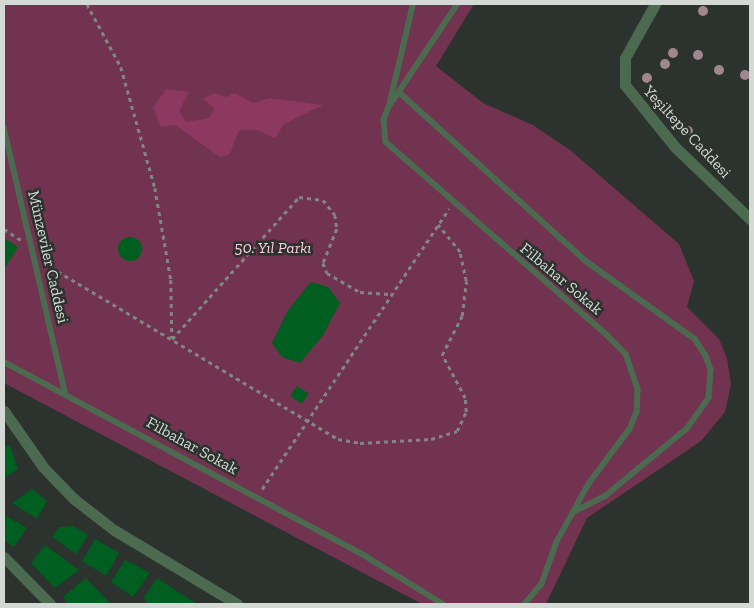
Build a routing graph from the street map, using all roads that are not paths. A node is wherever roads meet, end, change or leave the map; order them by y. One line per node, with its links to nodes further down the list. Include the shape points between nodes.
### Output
1 (413, 4): 5 (lane)
2 (458, 4): 4 (lane, Filbahar Sokak)
3 (655, 4): 7 (street, Yeşiltepe Caddesi, via 626,58 625,85 675,147)
4 (399, 92): 5 (lane, Filbahar Sokak); 11 (lane, via 586,261 695,338 706,356 711,370 709,398 687,430 606,496)
5 (389, 107): 11 (lane, Filbahar Sokak, via 384,120 386,142 453,204 607,335 632,366 639,402 634,421)
6 (4, 127): 9 (lane, Münzeviler Caddesi)
7 (750, 219)
8 (4, 362): 9 (lane, Filbahar Sokak)
9 (64, 392): 16 (lane, Filbahar Sokak, via 257,497)
10 (4, 411): 13 (street, via 42,467 74,499)
11 (574, 512): 17 (lane, Filbahar Sokak, via 542,584)
12 (4, 557): 14 (street)
13 (217, 600): 15 (street)
14 (50, 604)
15 (237, 604)
16 (443, 604)
17 (525, 604)

